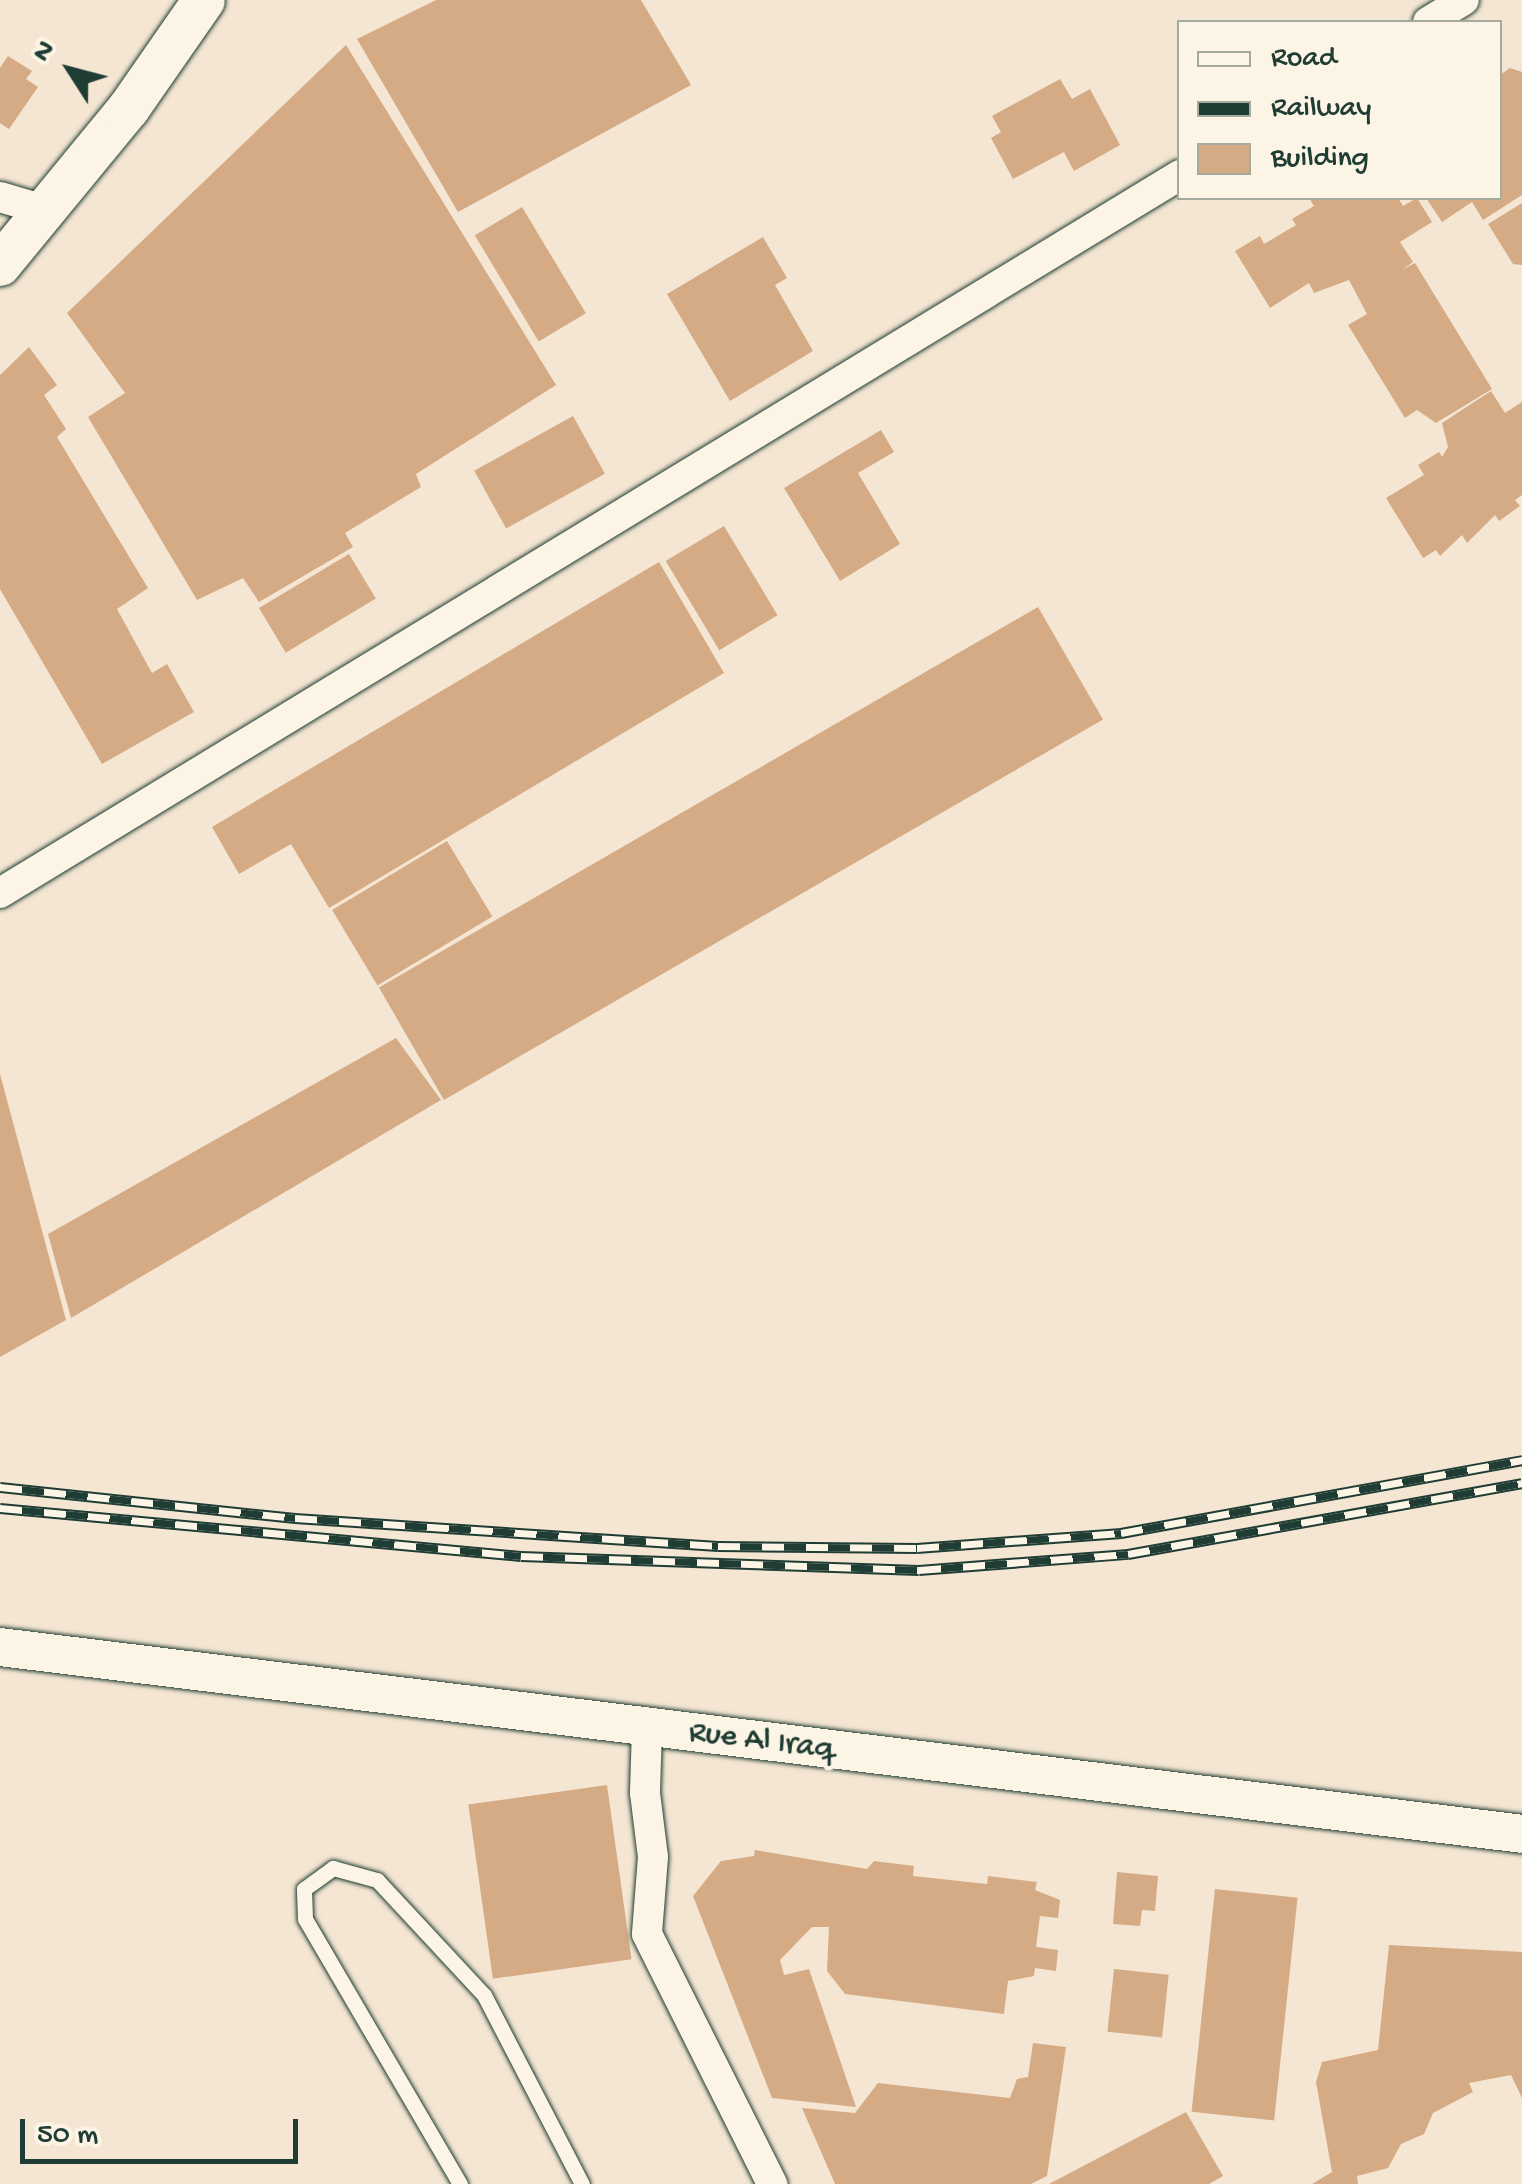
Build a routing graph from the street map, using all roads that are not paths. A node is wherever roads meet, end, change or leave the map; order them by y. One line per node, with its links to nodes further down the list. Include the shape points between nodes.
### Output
1 (204, 0): 6 (main road)
2 (1464, 0): 3 (street)
3 (1431, 20)
4 (1177, 177): 8 (street)
5 (0, 197): 6 (street)
6 (48, 211): 7 (main road)
7 (0, 265)
8 (0, 893)
9 (0, 1647): 10 (street, Rue Al Iraq)
10 (647, 1728): 11 (street, Rue Al Iraq); 14 (street, via 645,1793 653,1857 648,1934)
11 (1522, 1834)
12 (460, 2184): 13 (lane, via 305,1919 304,1889 333,1868 377,1880 484,1995)
13 (582, 2184)
14 (772, 2184)

